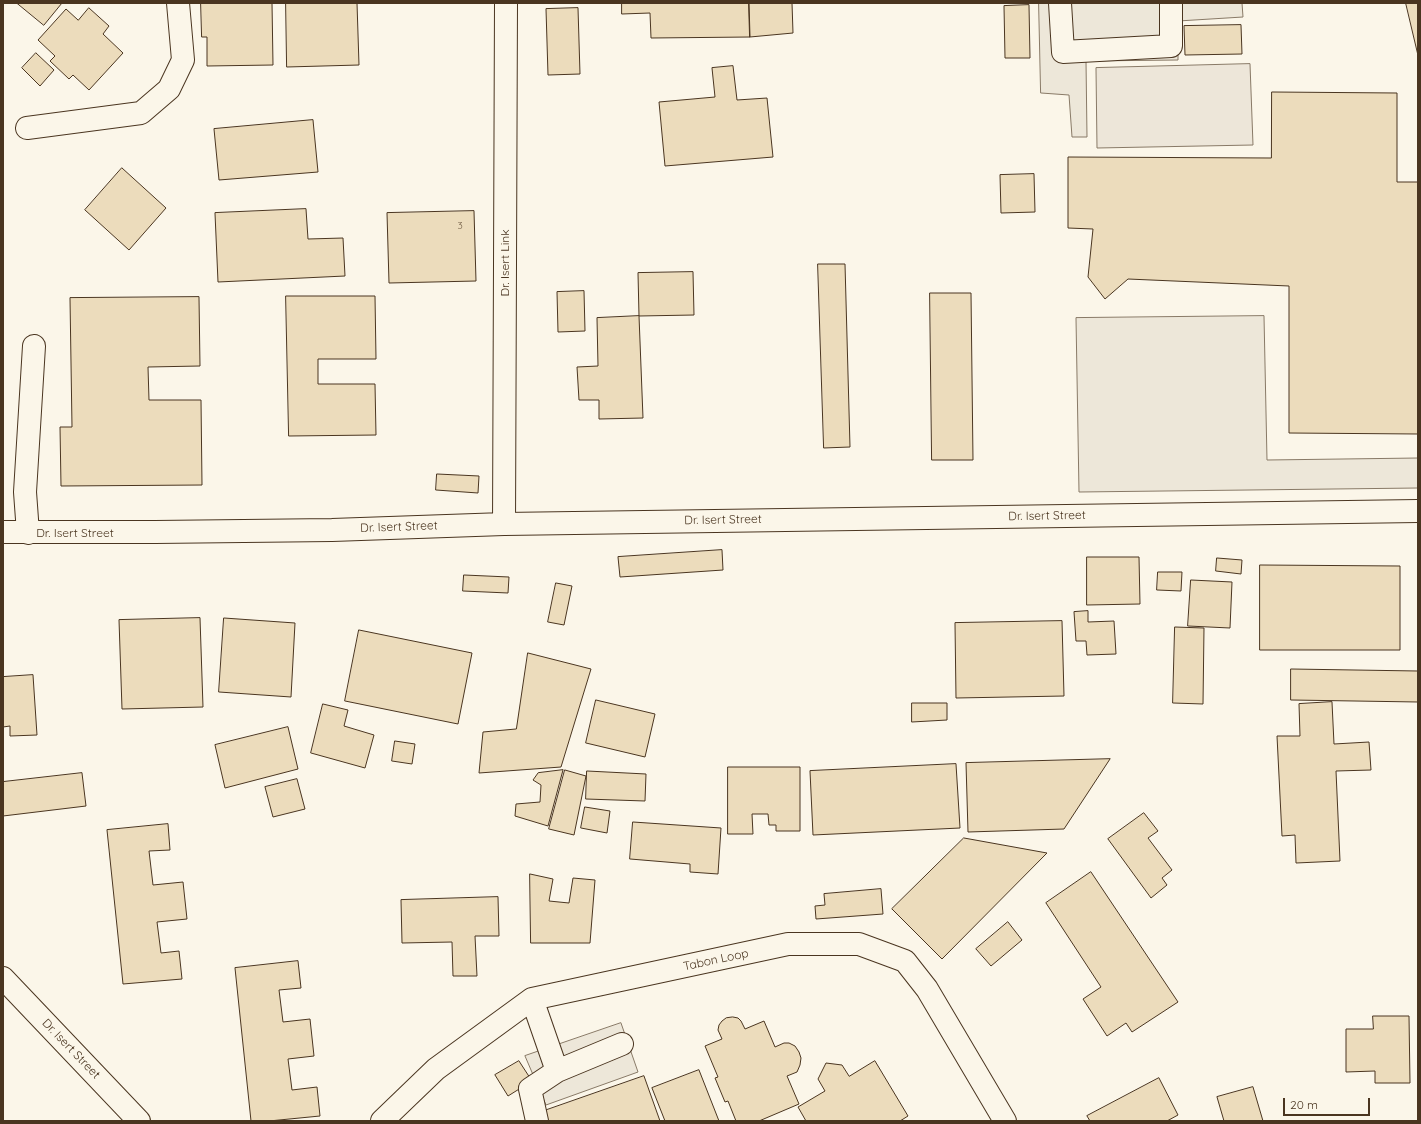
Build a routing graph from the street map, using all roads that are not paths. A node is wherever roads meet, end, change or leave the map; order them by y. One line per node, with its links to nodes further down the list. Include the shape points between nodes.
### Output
1 (178, 3): 5 (street, via 183,60 169,89 142,113)
2 (506, 3): 8 (street, Dr. Isert Link)
3 (1060, 3): 4 (street, via 1063,52 1171,46)
4 (1172, 3)
5 (27, 128)
6 (34, 346): 10 (street, Dr. Isert Street, via 25,492)
7 (1418, 511): 8 (street, Dr. Isert Street)
8 (504, 524): 10 (street, Dr. Isert Street, via 332,530)
9 (3, 532): 10 (street, Dr. Isert Street)
10 (28, 533)
11 (3, 978): 15 (street, Dr. Isert Street)
12 (532, 999): 14 (street); 16 (street, Tabon Loop, via 436,1069); 18 (street, Tabon Loop, via 788,944 859,944 905,961 927,989)
13 (622, 1044): 14 (street)
14 (557, 1071): 17 (street, via 530,1089)
15 (139, 1121)
16 (382, 1121)
17 (537, 1121)
18 (1005, 1121)

